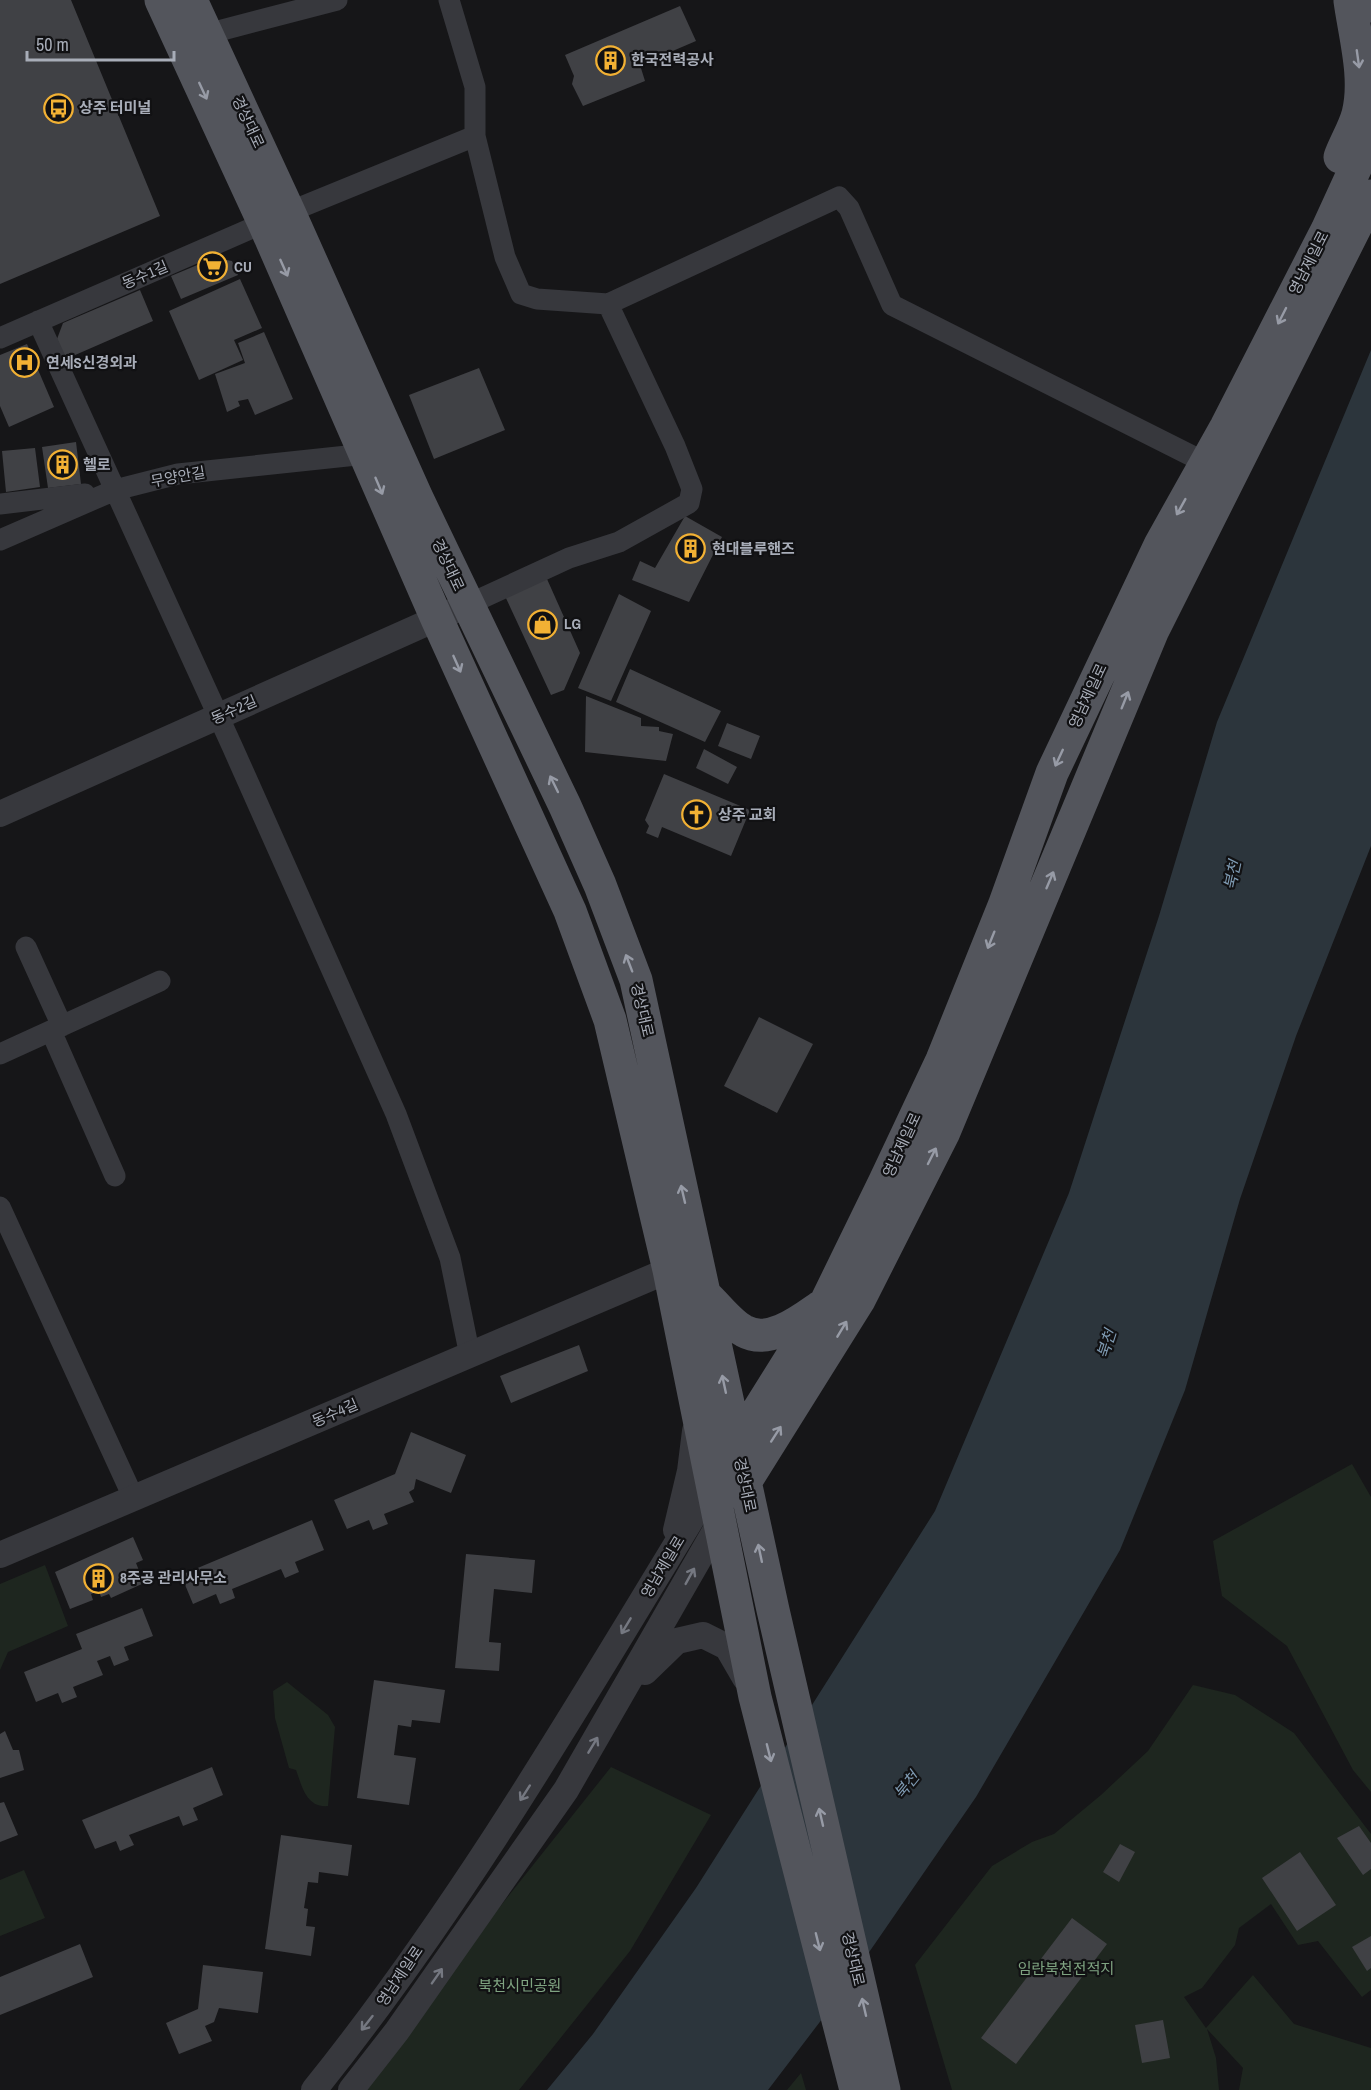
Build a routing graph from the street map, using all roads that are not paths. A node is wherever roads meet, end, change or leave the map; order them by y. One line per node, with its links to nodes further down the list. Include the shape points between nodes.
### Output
1 (161, 0): 11 (main road, 경상대로, one-way to 11)
2 (191, 0): 7 (main road, 경상대로)
3 (337, 0): 7 (street)
4 (449, 0): 9 (street, via 475,87)
5 (1357, 2): 6 (street); 10 (main road, one-way to 10, via 1358,114 1340,156)
6 (1371, 32)
7 (207, 34): 11 (main road, 경상대로)
8 (1371, 134): 10 (main road, 영남제일로)
9 (475, 136): 11 (street, 동수1길); 12 (street, via 505,256 521,294 537,299)
10 (1358, 193): 16 (main road, 영남제일로, one-way to 16); 36 (main road, 영남제일로, one-way to 10, via 859,1300 944,1131 1153,630)
11 (277, 218): 13 (street, 동수1길); 15 (main road, 경상대로, one-way to 15); 20 (main road, 경상대로)
12 (608, 304): 16 (street, via 839,197 849,208 892,305); 20 (street, via 675,446 692,489 689,503 619,542 569,558)
13 (38, 321): 14 (street, 동수1길); 17 (street)
14 (0, 338)
15 (366, 454): 17 (street, 무양안길, via 178,474); 21 (main road, 경상대로, one-way to 21)
16 (1206, 463): 32 (main road, 영남제일로, one-way to 32, via 1160,545 1052,773 1005,906 942,1060)
17 (115, 490): 18 (street); 19 (street, 무양안길); 22 (street)
18 (0, 504)
19 (0, 540)
20 (467, 605): 21 (street, 동수2길); 31 (main road, 경상대로, one-way to 20, via 636,980 565,806)
21 (437, 619): 22 (street, 동수2길); 30 (main road, 경상대로, one-way to 30, via 570,911 610,1020)
22 (219, 717): 23 (street, 동수2길); 33 (street, via 396,1114 450,1258)
23 (0, 814)
24 (26, 947): 26 (street)
25 (160, 981): 26 (street)
26 (56, 1028): 27 (street); 28 (street)
27 (0, 1054)
28 (115, 1176)
29 (0, 1207): 38 (street)
30 (669, 1270): 33 (street, 동수4길); 34 (main road, 경상대로)
31 (706, 1296): 32 (main road, via 743,1331 761,1336 781,1330); 35 (main road, 경상대로, one-way to 31)
32 (826, 1302): 35 (main road, 영남제일로)
33 (470, 1356): 38 (street, 동수4길)
34 (697, 1413): 37 (main road, 경상대로); 41 (street, via 690,1471)
35 (736, 1444): 36 (main road, 경상대로); 37 (main road, 영남제일로)
36 (745, 1483): 39 (main road, 영남제일로); 44 (main road, 경상대로, one-way to 36)
37 (711, 1486): 39 (main road, 경상대로); 41 (street, 영남제일로)
38 (134, 1499): 40 (street, 동수4길)
39 (719, 1524): 42 (street, 영남제일로, one-way to 39); 43 (main road, 경상대로)
40 (0, 1555)
41 (669, 1557): 45 (street, 영남제일로, one-way to 45, via 527,1789 372,2017)
42 (622, 1696): 43 (street, via 677,1641 703,1635 728,1647); 46 (street, 영남제일로, one-way to 42, via 507,1877 566,1790)
43 (755, 1697): 47 (main road, 경상대로, one-way to 47)
44 (881, 2077)
45 (314, 2090)
46 (351, 2090)
47 (855, 2090)

